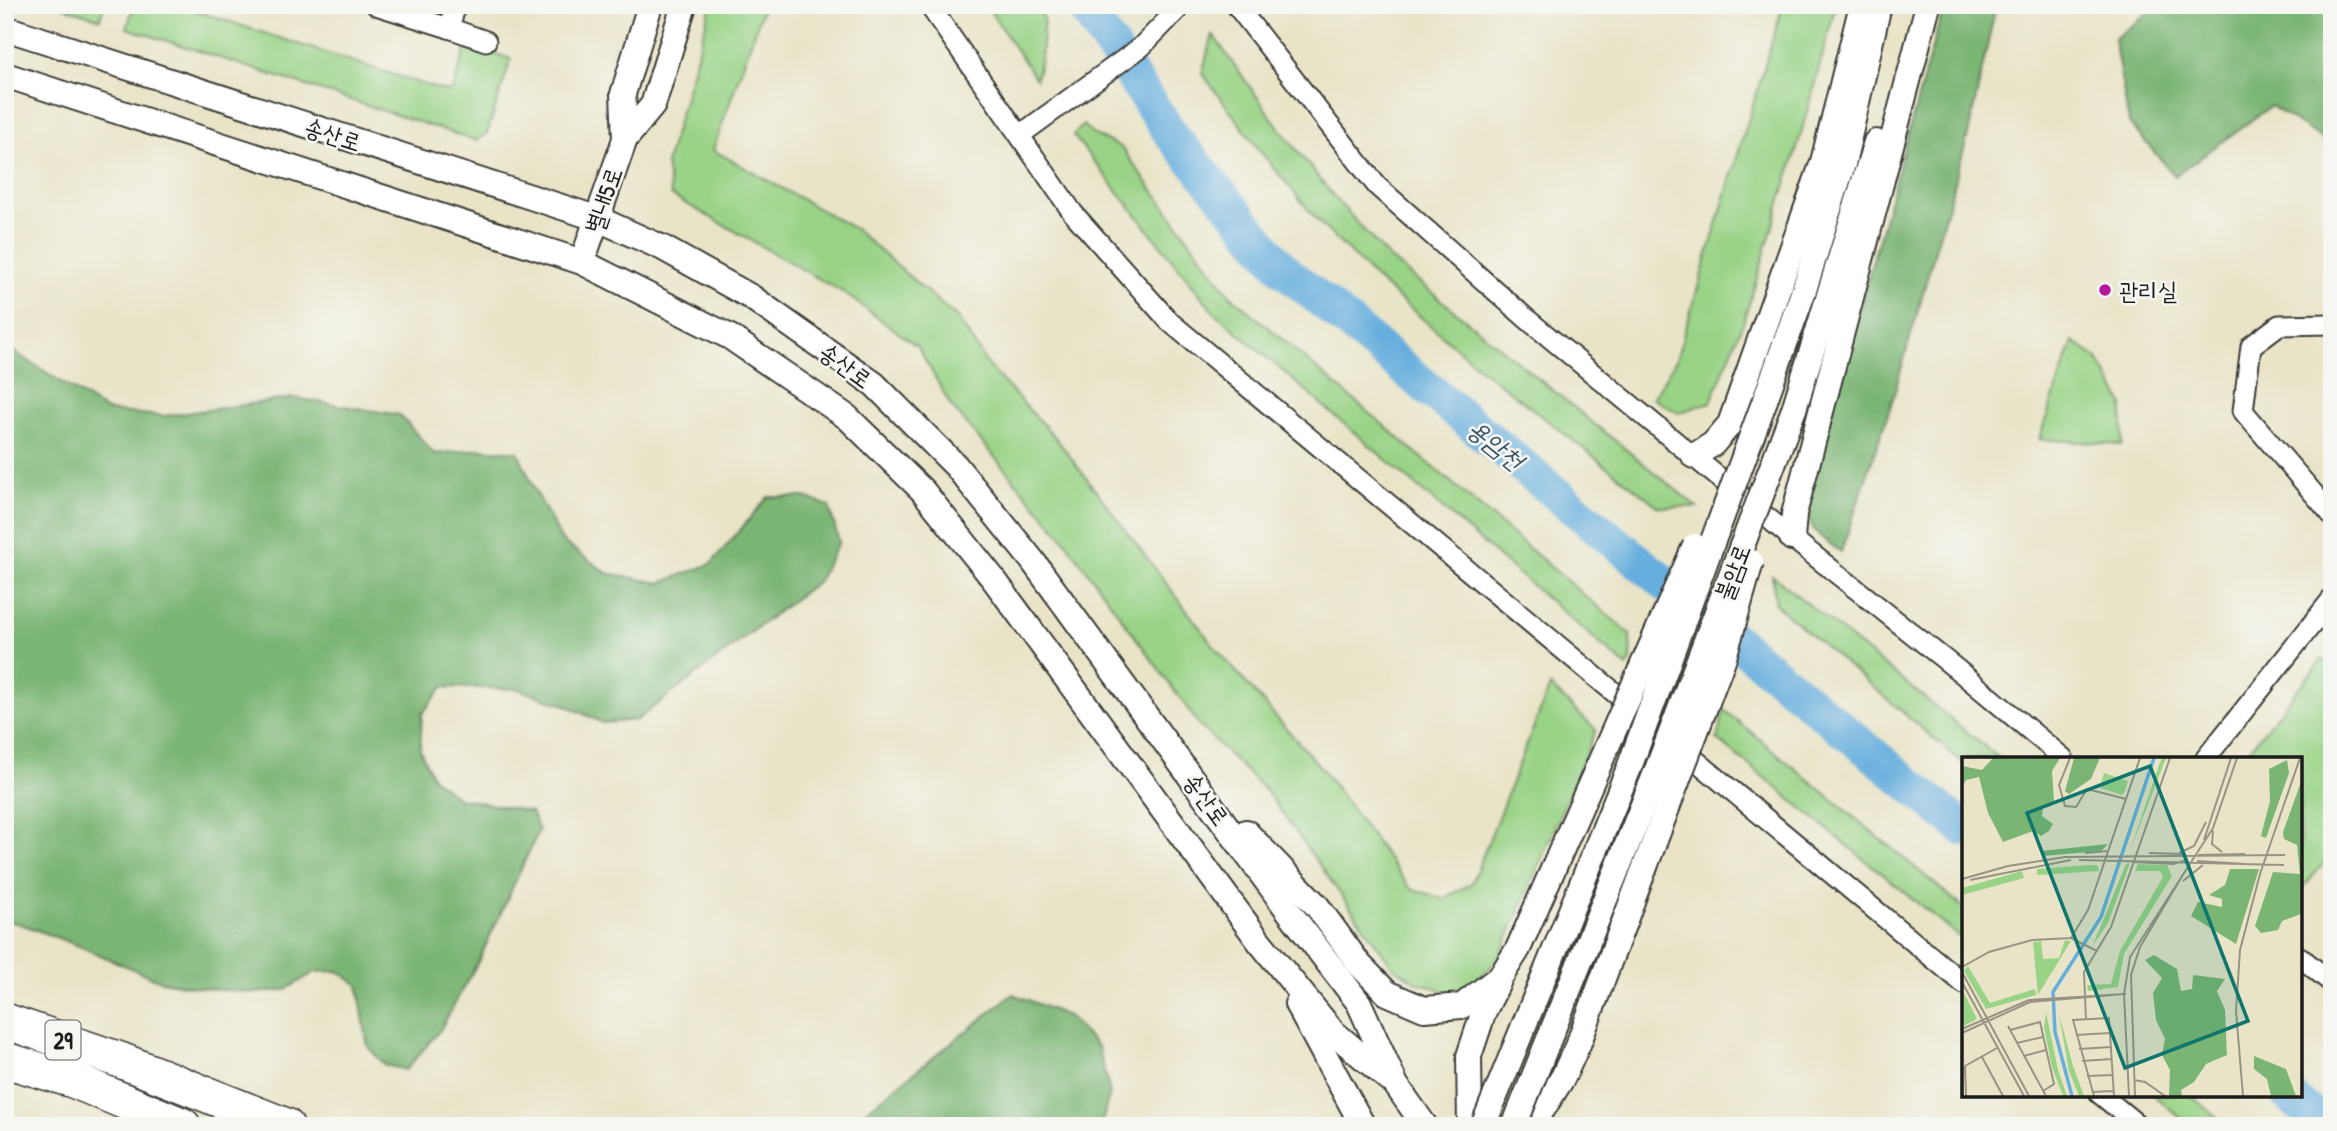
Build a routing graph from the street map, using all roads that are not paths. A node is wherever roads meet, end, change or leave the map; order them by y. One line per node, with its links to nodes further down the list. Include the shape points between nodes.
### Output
1 (376, 5): 13 (street)
2 (456, 5): 13 (street)
3 (650, 5): 17 (street, 별내5로, via 622,94)
4 (684, 5): 17 (street, 별내5로, via 653,105)
5 (929, 5): 16 (street)
6 (1182, 5): 16 (street, via 1141,47)
7 (1236, 5): 23 (street, via 1377,186 1527,319)
8 (1862, 5): 23 (street, via 1823,162 1730,424 1713,444)
9 (1879, 5): 21 (street, 불암로, via 1843,164)
10 (1915, 5): 22 (street, 불암로)
11 (1928, 5): 25 (street, via 1794,514)
12 (5, 28): 18 (street, 송산로)
13 (449, 28): 14 (street)
14 (486, 41)
15 (5, 75): 19 (street, 송산로)
16 (1020, 135): 33 (street, via 1073,213 1170,322)
17 (625, 139): 18 (street, 별내5로)
18 (596, 218): 19 (street, 별내5로); 29 (street, 송산로, via 663,248 751,297 874,384 956,466 1032,560)
19 (582, 262): 30 (street, 송산로, via 730,337 847,417 923,491)
20 (2332, 324): 24 (street, via 2278,325 2251,346 2243,411)
21 (1765, 400): 32 (street, bridge, via 1702,530 1518,950); 45 (street, 불암로, bridge, via 1629,768)
22 (1794, 409): 37 (street, bridge, via 1724,657); 46 (street, 불암로, bridge, via 1655,775)
23 (1694, 456): 25 (street)
24 (2332, 514)
25 (1792, 538): 27 (street)
26 (2332, 599): 28 (street)
27 (2062, 757)
28 (2207, 757)
29 (1179, 762): 32 (street, via 1317,906 1359,964 1387,993 1424,1009 1462,1006); 38 (street, 송산로, via 1359,1003)
30 (1271, 954): 38 (street, 송산로, via 1333,1032); 42 (street)
31 (2302, 959): 34 (street)
32 (1501, 976): 44 (street, via 1469,1056)
33 (1962, 983)
34 (2332, 983)
35 (5, 1021): 41 (highway, 29, via 120,1060)
36 (5, 1060): 40 (highway, 29, via 73,1080)
37 (1563, 1077): 47 (street); 48 (street)
38 (1396, 1086): 43 (street, 송산로)
39 (2102, 1096): 49 (street)
40 (183, 1126)
41 (286, 1126)
42 (1363, 1126)
43 (1424, 1126)
44 (1471, 1126)
45 (1483, 1126)
46 (1514, 1126)
47 (1532, 1126)
48 (1552, 1126)
49 (2139, 1126)

